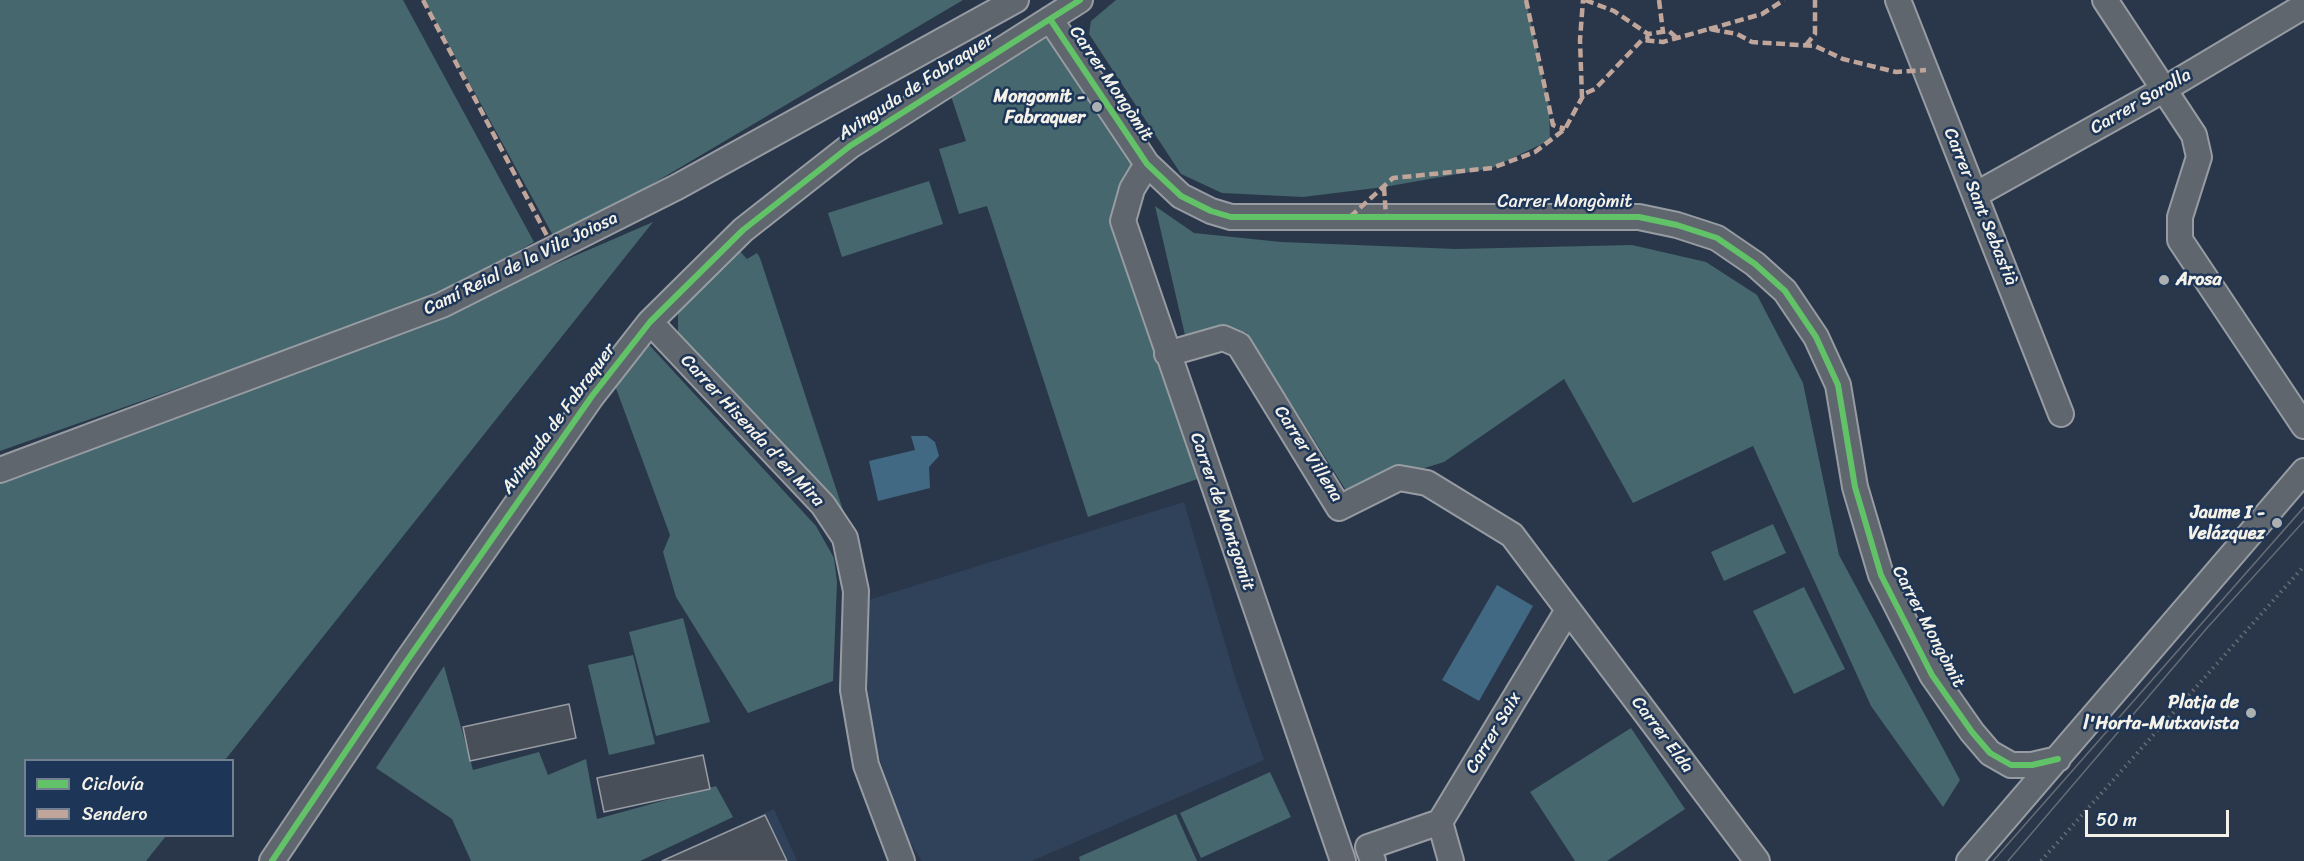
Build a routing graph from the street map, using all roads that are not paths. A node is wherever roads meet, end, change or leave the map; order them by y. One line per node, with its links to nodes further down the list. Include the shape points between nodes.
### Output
1 (1016, 0): 15 (street, Camí Reial de la Vila Joiosa, via 677,187 442,305)
2 (1080, 0): 7 (street, Avinguda de Fabraquer)
3 (1898, 0): 10 (street, Carrer Sant Sebastià)
4 (2104, 0): 8 (street)
5 (2301, 0): 6 (street)
6 (2304, 5): 8 (street, Carrer Sorolla)
7 (1050, 19): 9 (street, Carrer Mongòmit); 11 (street, Avinguda de Fabraquer, via 850,146 742,230)
8 (2163, 90): 10 (street, Carrer Sorolla); 14 (street, via 2194,135 2199,157 2180,217 2180,240)
9 (1147, 164): 12 (street, Carrer de Montgomit, via 1132,189 1123,221); 19 (street, Carrer Mongòmit, via 1181,196 1231,217 1638,217 1717,238 1755,264 1785,291 1816,337 1838,385 1855,487 1881,575 1932,675 1990,753)
10 (1975, 195): 13 (street, Carrer Sant Sebastià)
11 (650, 322): 22 (street, Avinguda de Fabraquer, via 585,405); 23 (street, Carrer Hisenda d'en Mira, via 823,505 845,538 856,591 853,690 862,744)
12 (1167, 354): 17 (street, Carrer Villena, via 1223,338 1239,345 1339,508 1399,478 1427,483 1512,535); 24 (street, Carrer de Montgomit)
13 (2061, 414)
14 (2304, 426)
15 (0, 470)
16 (2304, 471): 18 (street)
17 (1568, 609): 21 (street, Carrer Saix); 27 (street, Carrer Elda)
18 (2058, 759): 19 (street); 20 (street)
19 (2011, 765): 20 (street)
20 (2008, 817): 28 (street)
21 (1440, 822): 25 (street, via 1368,847); 26 (street)
22 (272, 861)
23 (902, 861)
24 (1343, 861)
25 (1373, 861)
26 (1451, 861)
27 (1757, 861)
28 (1969, 861)

